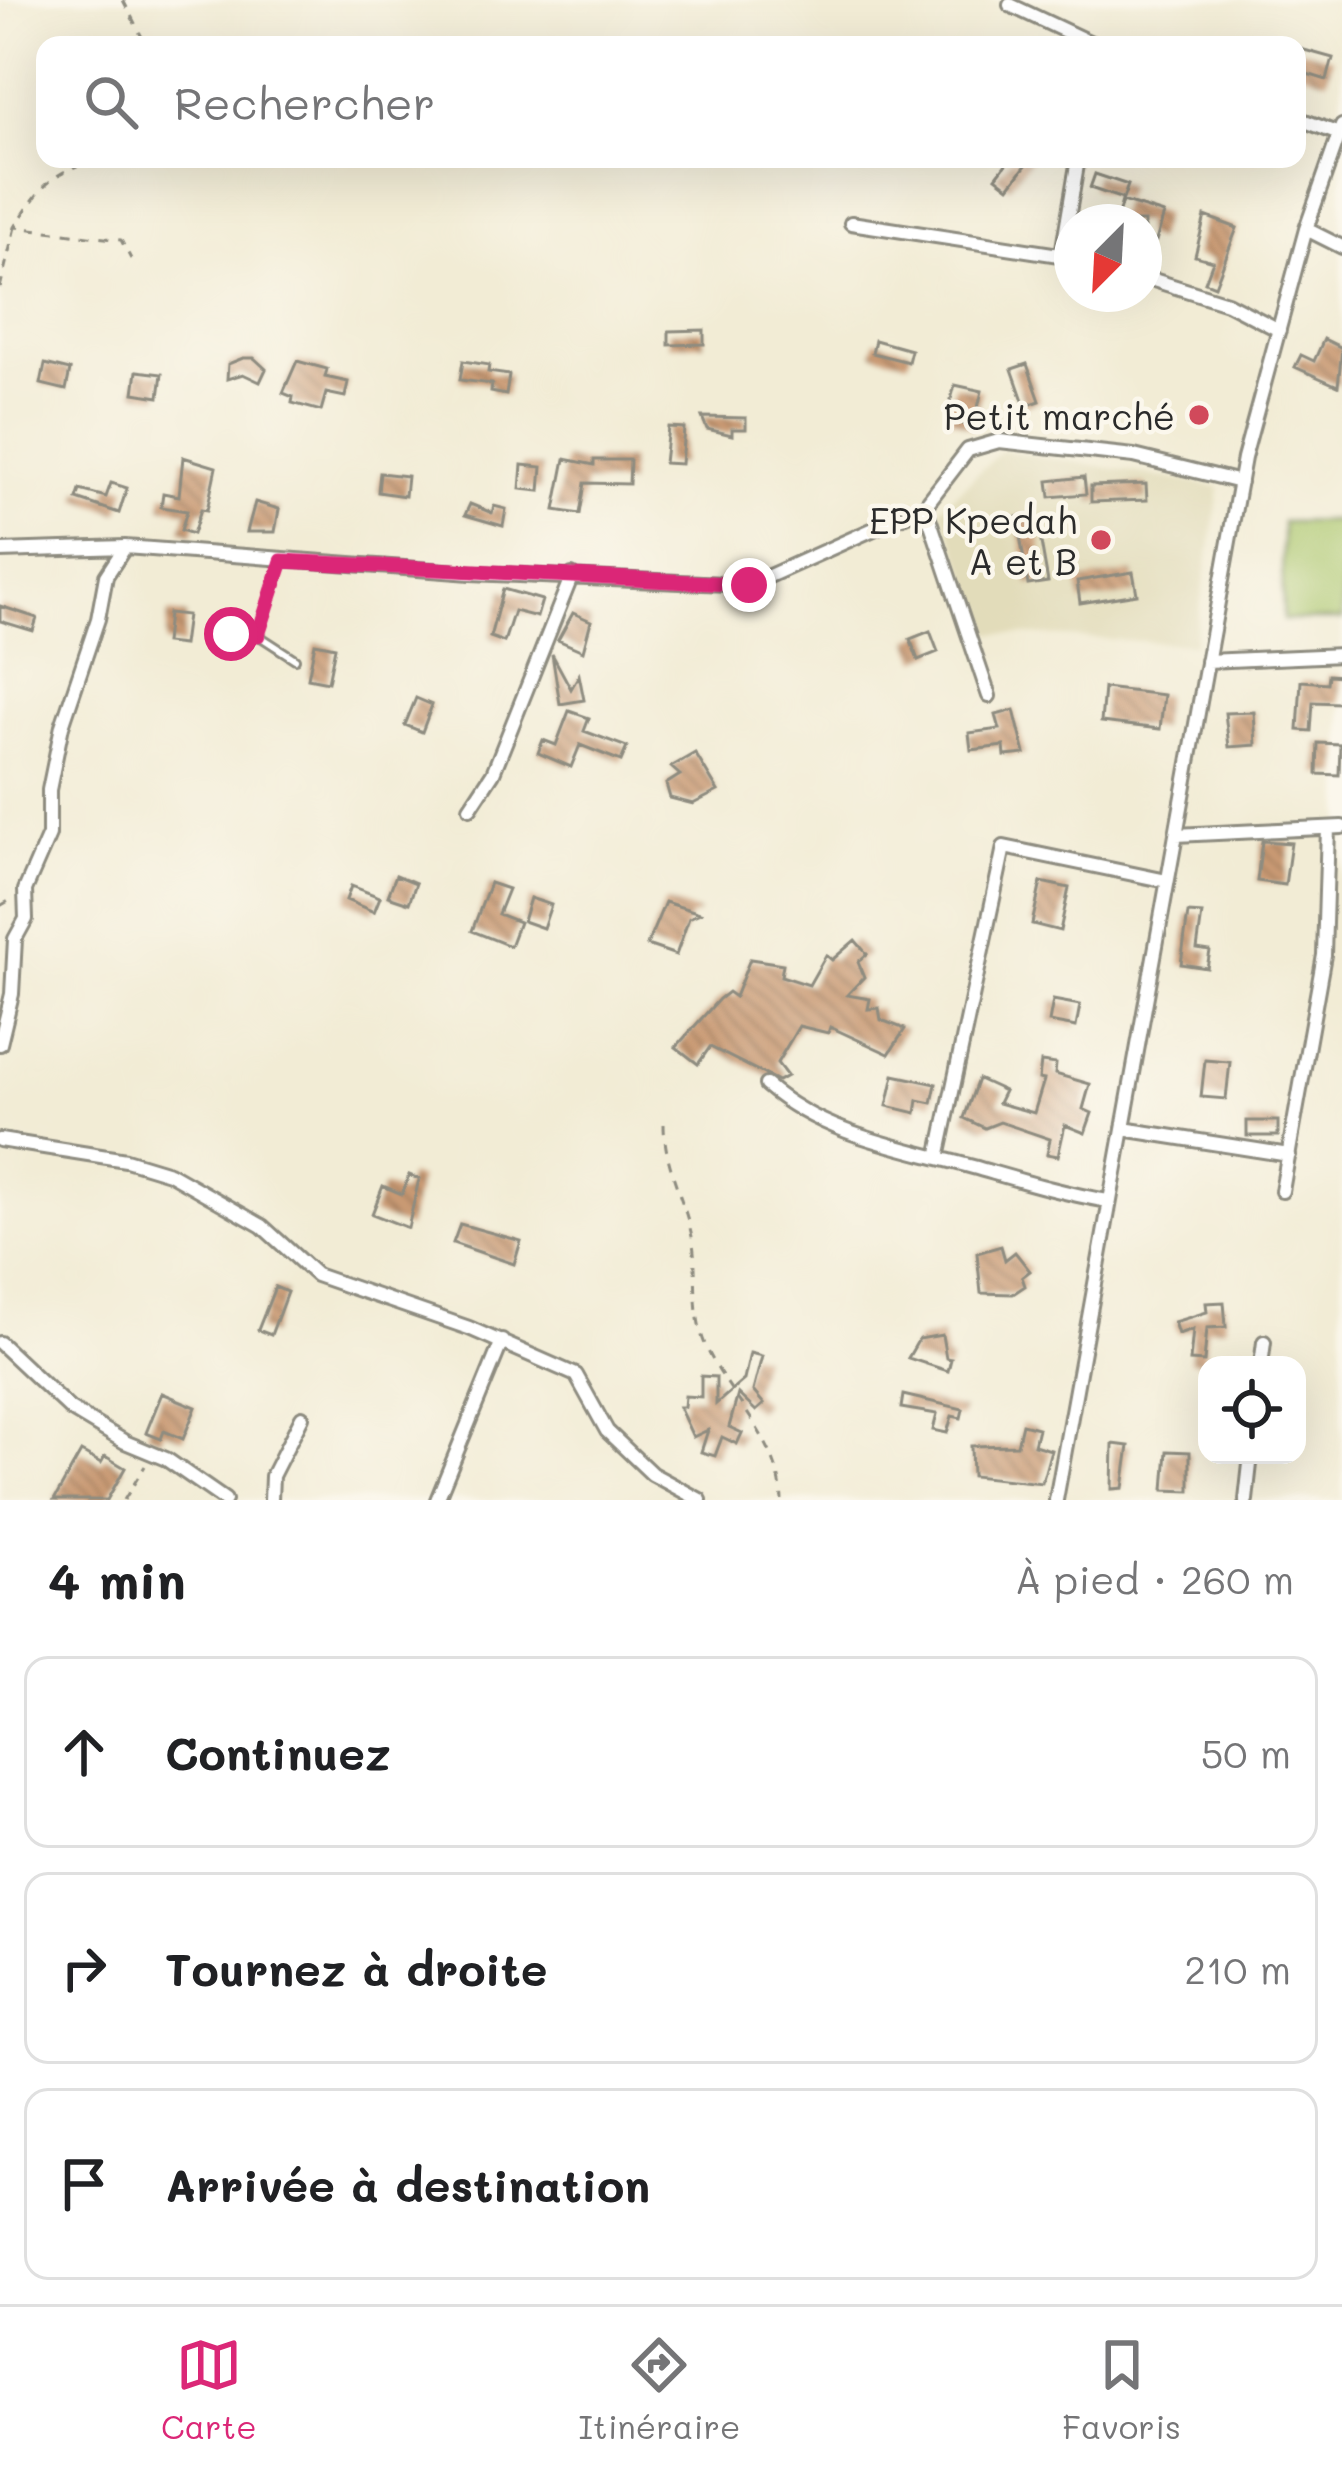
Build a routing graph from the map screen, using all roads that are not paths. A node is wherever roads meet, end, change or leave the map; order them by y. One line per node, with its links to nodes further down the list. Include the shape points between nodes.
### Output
1 (1010, 5): 2 (street)
2 (1070, 36)
3 (1306, 120): 4 (street)
4 (1341, 130): 8 (street)
5 (1077, 168): 6 (street)
6 (1073, 204)
7 (851, 223): 10 (street)
8 (1306, 229): 9 (street); 12 (street)
9 (1342, 247)
10 (1054, 253)
11 (1162, 283): 12 (street, via 1226,302)
12 (1279, 330): 13 (street)
13 (1240, 482): 14 (street, via 1134,456 999,441 968,450); 23 (street)
14 (925, 506): 18 (street, via 749,585); 24 (street)
15 (125, 547): 16 (street); 17 (street); 29 (street, via 106,576 62,726 50,835 26,890)
16 (0, 551)
17 (282, 561): 18 (street); 20 (lane)
18 (572, 575): 25 (street, via 493,773)
19 (207, 635): 20 (lane)
20 (258, 635): 22 (lane)
21 (1342, 655): 23 (street)
22 (296, 659)
23 (1208, 662): 27 (street)
24 (989, 696)
25 (470, 808)
26 (1335, 828): 27 (street); 33 (street, via 1324,955)
27 (1176, 835): 28 (street)
28 (1167, 881): 31 (street); 34 (street, via 1004,847)
29 (0, 1044)
30 (766, 1085): 34 (street, via 838,1130)
31 (1123, 1129): 33 (street); 36 (street)
32 (0, 1140): 37 (street, via 169,1172 262,1226 316,1275)
33 (1289, 1155): 35 (street)
34 (938, 1158): 36 (street)
35 (1282, 1192)
36 (1108, 1202): 43 (street)
37 (502, 1341): 46 (street); 47 (street, via 576,1375 607,1431 652,1474)
38 (1264, 1342): 40 (street)
39 (0, 1343): 44 (street, via 70,1409)
40 (1262, 1356)
41 (302, 1417): 45 (street, via 272,1476)
42 (1250, 1464): 49 (street)
43 (1057, 1498): 48 (street)
44 (225, 1500)
45 (271, 1500)
46 (437, 1500)
47 (700, 1500)
48 (1076, 1500)
49 (1246, 1500)

